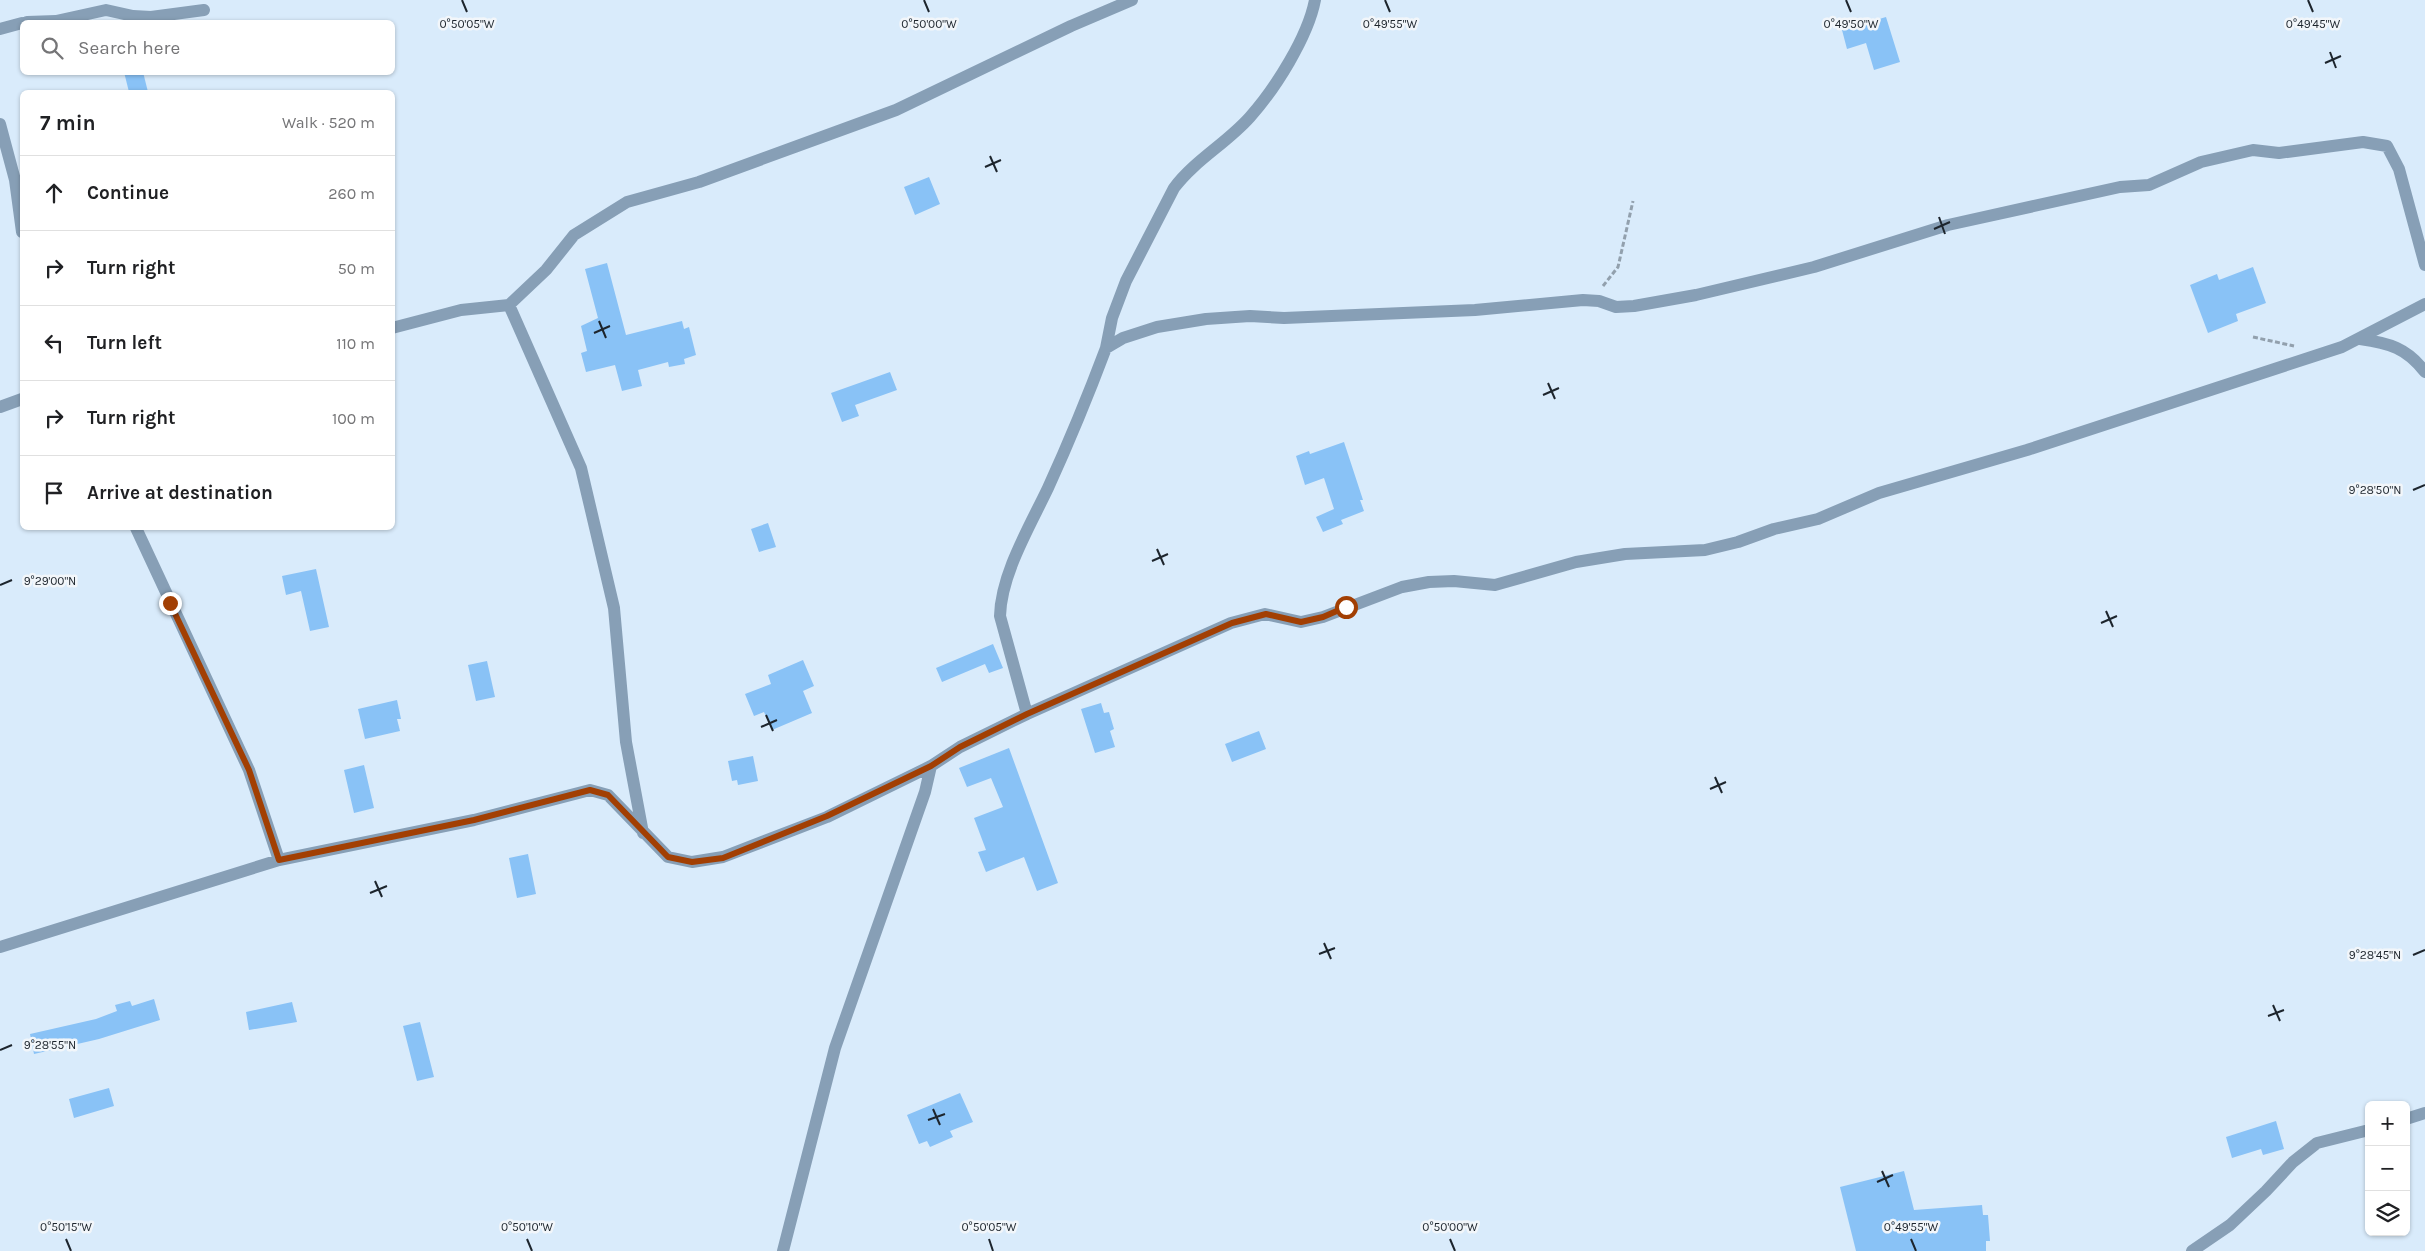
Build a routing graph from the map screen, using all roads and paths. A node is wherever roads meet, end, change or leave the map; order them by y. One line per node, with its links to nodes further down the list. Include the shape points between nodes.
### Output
1 (1132, 0): 13 (street, via 896,110 699,182 627,202 574,235 546,270)
2 (1315, 0): 17 (street, via 1292,60 1250,117 1183,176 1174,188 1126,282 1112,318)
3 (204, 10): 4 (street, via 132,16 106,10)
4 (61, 20)
5 (20, 24): 6 (street)
6 (0, 29)
7 (0, 124): 9 (street, via 15,180)
8 (1634, 201): 11 (path, via 1618,267)
9 (20, 217)
10 (2425, 265): 11 (street, via 2399,170 2386,146 2363,142 2279,153 2253,150 2221,156 2149,185 2120,187 1948,224 1814,267 1661,302 1616,307)
11 (1592, 301): 17 (street, via 1475,310 1206,319 1157,327 1123,338)
12 (2425, 304): 16 (street)
13 (509, 305): 14 (street, via 461,310); 25 (street, via 581,468 614,608 626,742)
14 (395, 327)
15 (2252, 337): 18 (path)
16 (2360, 339): 18 (street); 19 (street, via 2399,348 2415,358)
17 (1106, 348): 23 (street, via 1080,418 1010,570 1000,599 1000,616)
18 (2326, 352): 23 (street, via 2027,450 1880,493 1818,519 1774,529 1738,542 1705,550 1624,554 1576,562 1495,585 1429,582 1402,587 1301,622 1266,614 1232,623)
19 (2425, 372)
20 (20, 400): 21 (street)
21 (0, 407)
22 (137, 530): 26 (street, via 249,770)
23 (1027, 714): 24 (street, via 960,747)
24 (931, 766): 25 (street, via 827,816 723,858 692,862 668,857); 31 (street, via 925,792 836,1048)
25 (643, 832): 26 (street, via 608,795 590,790 474,820)
26 (279, 860): 27 (street)
27 (0, 947)
28 (2425, 1113): 29 (street)
29 (2410, 1117)
30 (2365, 1131): 32 (street, via 2317,1144 2293,1162 2230,1225)
31 (782, 1251)
32 (2192, 1251)

